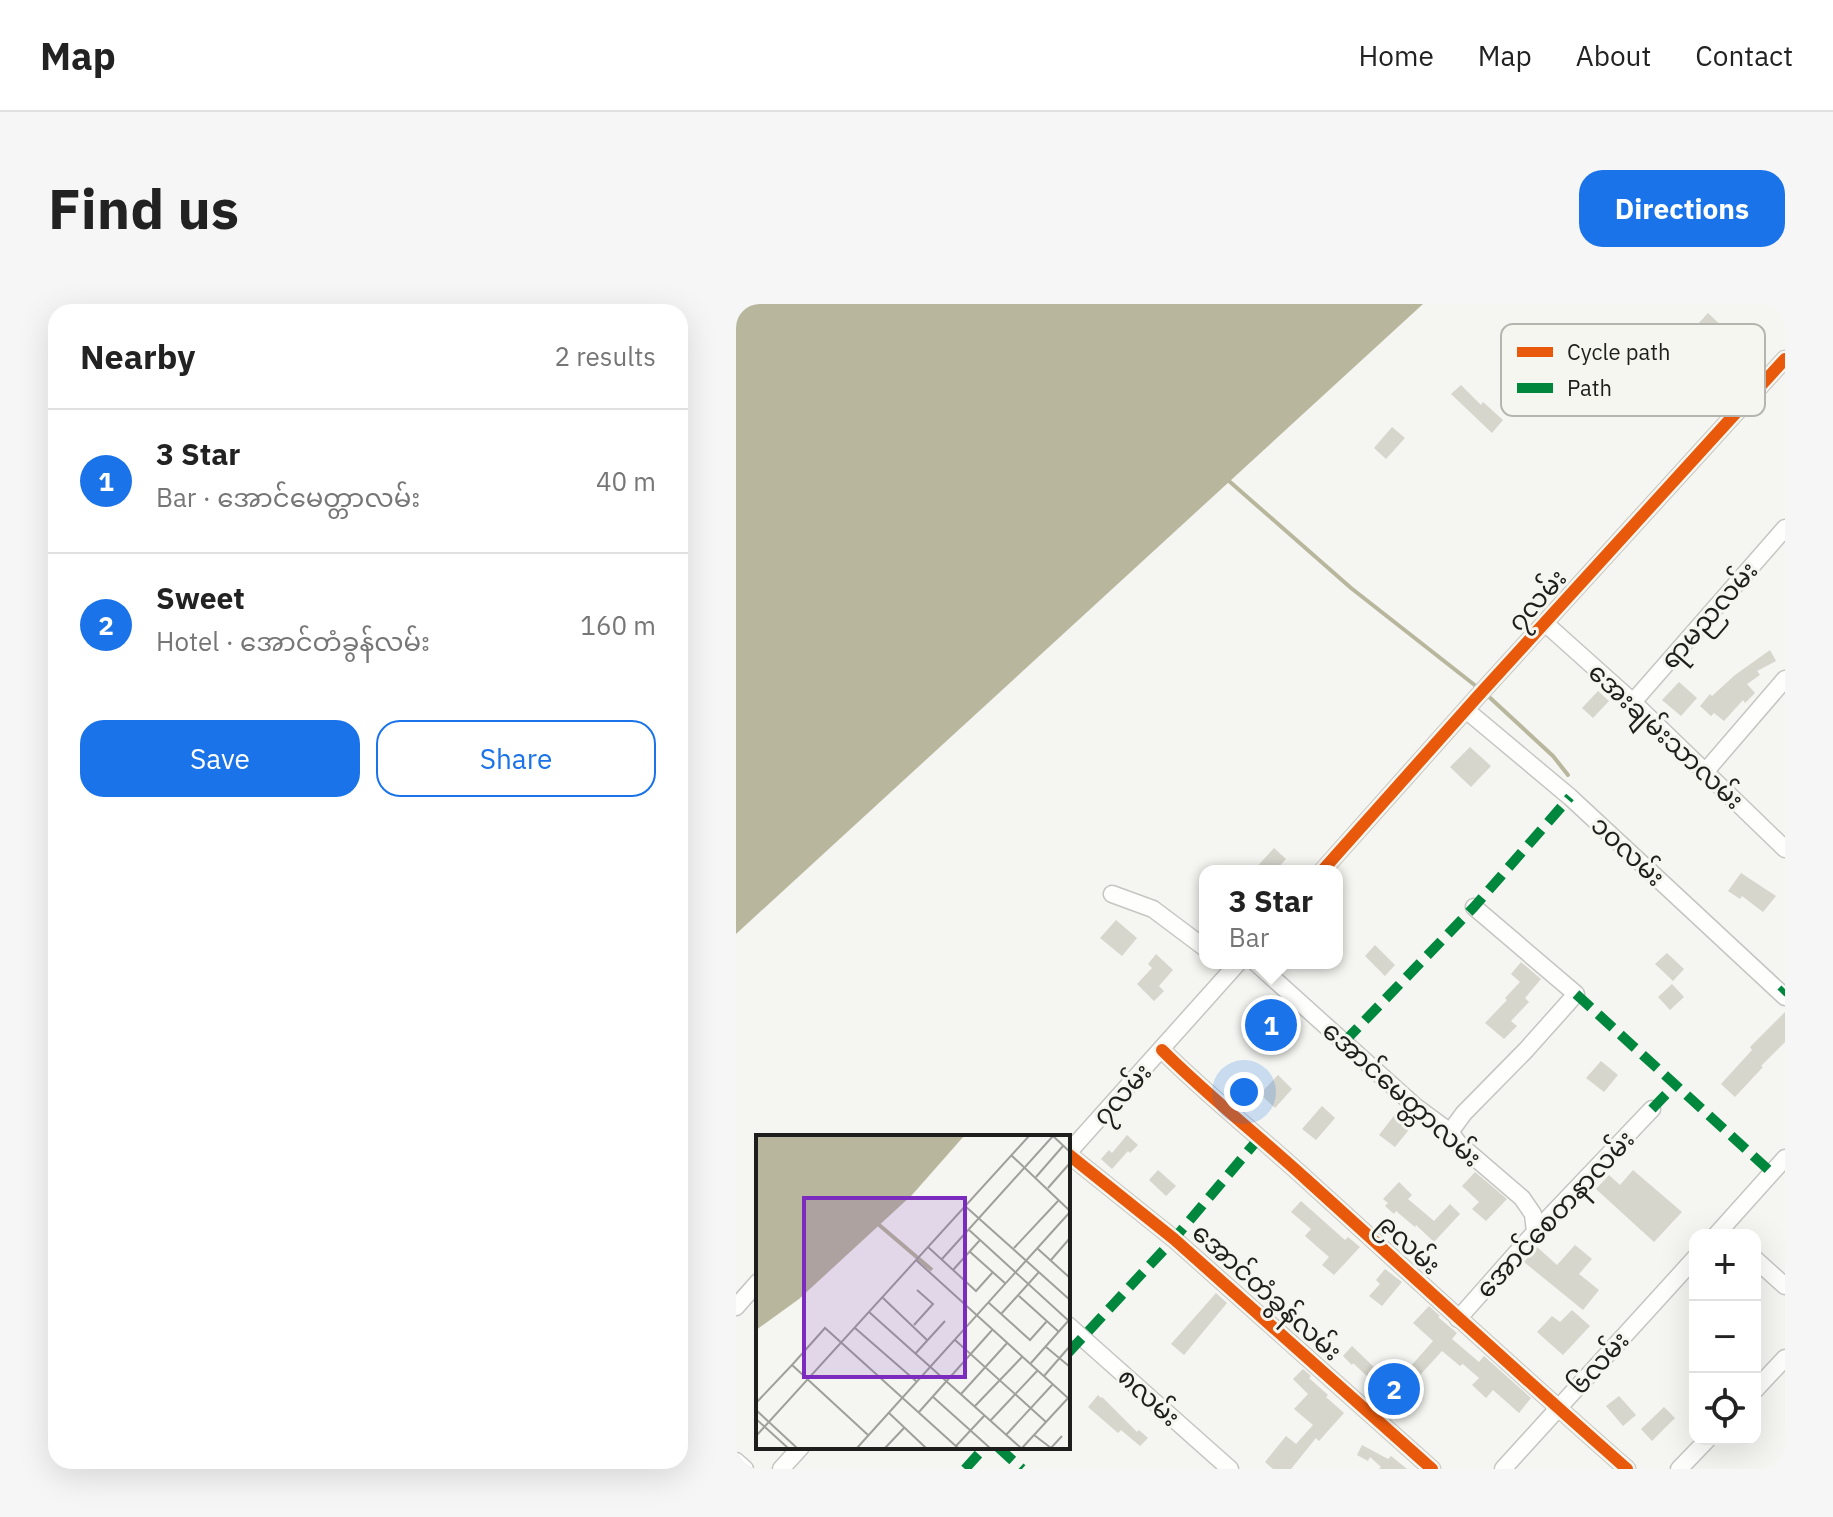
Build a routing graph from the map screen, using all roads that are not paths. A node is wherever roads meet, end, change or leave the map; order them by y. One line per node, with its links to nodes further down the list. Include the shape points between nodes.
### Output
1 (1785, 359): 2 (street, ၇လမ်း)
2 (1765, 381)
3 (1734, 416): 5 (street, ၇လမ်း)
4 (1785, 528): 7 (street, ရာမညလမ်း)
5 (1546, 624): 7 (street, အေးချမ်းသာလမ်း); 8 (street, ၇လမ်း)
6 (1785, 679): 9 (street)
7 (1633, 702): 9 (street, အေးချမ်းသာလမ်း)
8 (1466, 710): 11 (street, ၇လမ်း); 17 (street, ၁၀လမ်း, via 1570,797)
9 (1705, 772): 10 (street, အေးချမ်းသာလမ်း)
10 (1785, 849)
11 (1327, 865)
12 (1112, 894): 14 (street, via 1153,909)
13 (1474, 907): 20 (street, via 1576,994)
14 (1199, 944)
15 (1229, 969): 18 (street, ၇လမ်း)
16 (1263, 969): 20 (street, အောင်မေတ္တာလမ်း)
17 (1785, 997)
18 (1162, 1050): 21 (street, ၇လမ်း); 31 (street, ၉လမ်း)
19 (1652, 1109): 25 (street, အောင်စေတနာလမ်း)
20 (1450, 1132): 25 (street, အောင်မေတ္တာလမ်း, via 1522,1198 1533,1214)
21 (1070, 1152)
22 (1070, 1156): 42 (street, အောင်တံခွန်လမ်း, via 1174,1239)
23 (1785, 1158): 24 (street)
24 (1725, 1229)
25 (1535, 1232): 31 (street, အောင်စေတနာလမ်း)
26 (1761, 1264): 29 (street)
27 (1689, 1265): 35 (street, ၆လမ်း)
28 (756, 1284): 30 (street)
29 (1785, 1286)
30 (736, 1307)
31 (1458, 1319): 35 (street, ၉လမ်း)
32 (1070, 1327): 41 (street, ၈လမ်း)
33 (1785, 1358): 34 (street)
34 (1761, 1384)
35 (1558, 1409): 43 (street, ၆လမ်း); 44 (street, ၉လမ်း)
36 (1702, 1445): 45 (street)
37 (799, 1449): 40 (street)
38 (736, 1461): 39 (street)
39 (745, 1469)
40 (781, 1469)
41 (1230, 1469)
42 (1432, 1469)
43 (1503, 1469)
44 (1627, 1469)
45 (1679, 1469)

